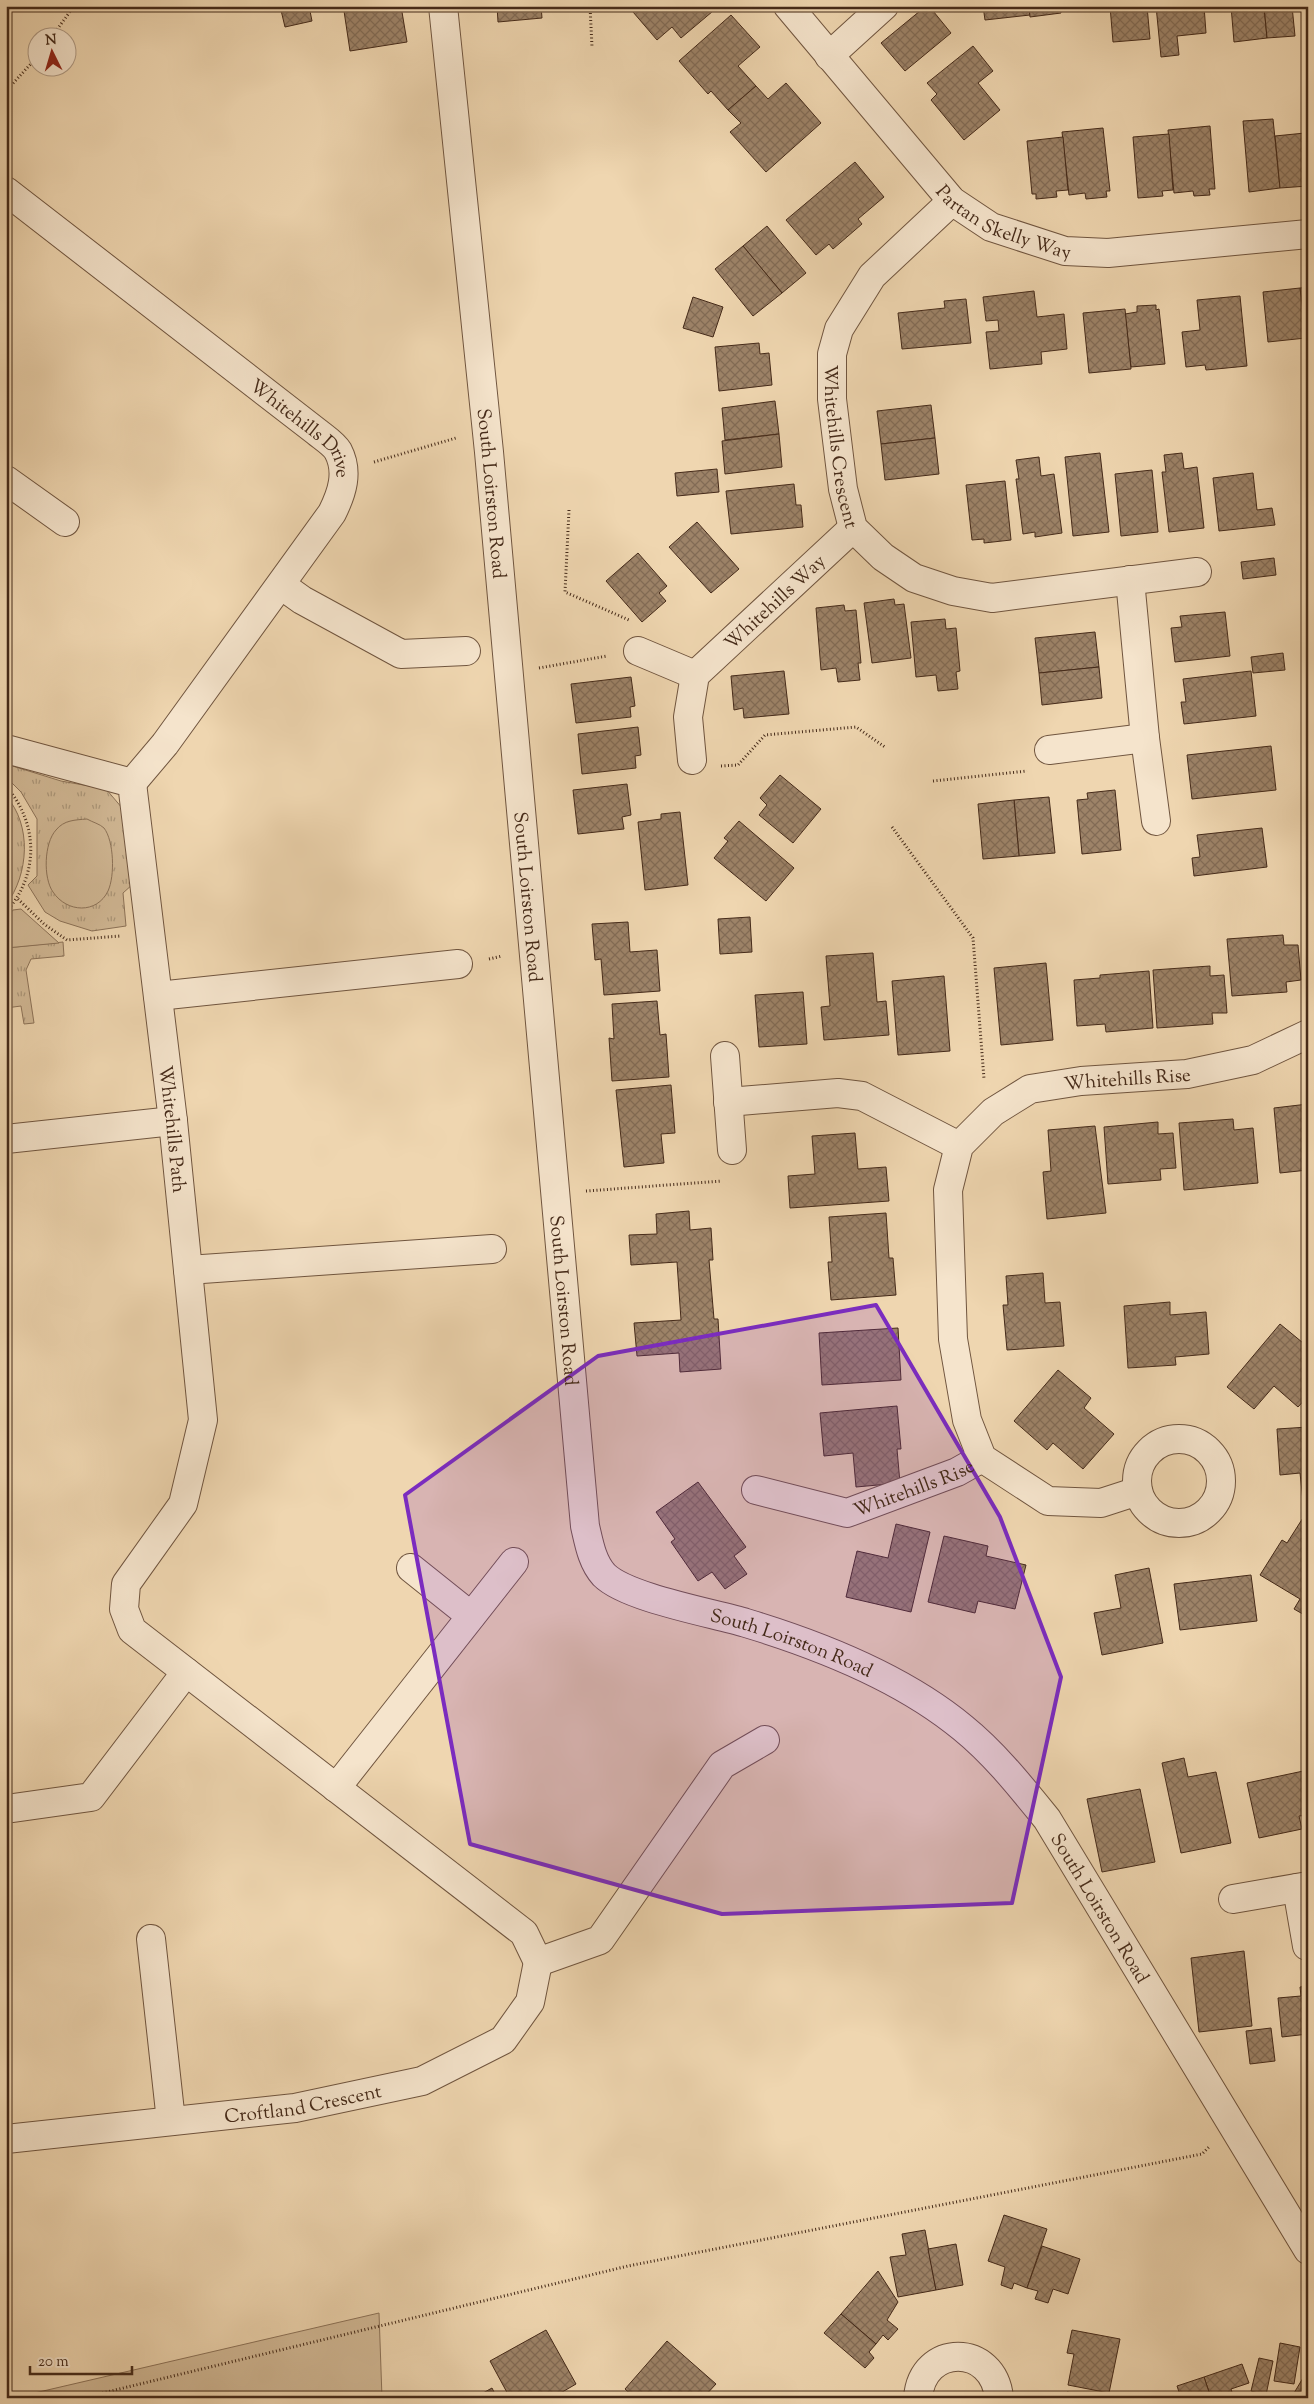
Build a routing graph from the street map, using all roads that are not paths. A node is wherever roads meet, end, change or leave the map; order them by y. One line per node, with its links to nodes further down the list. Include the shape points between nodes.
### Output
1 (444, 6): 51 (street, South Loirston Road, via 487,429 585,1526 592,1555 604,1575 623,1587 806,1643 876,1674 922,1699 962,1727 1004,1766 1047,1819)
2 (788, 6): 4 (street, Partan Skelly Way)
3 (884, 6): 4 (street)
4 (829, 56): 6 (street, Partan Skelly Way)
5 (6, 191): 13 (street, Whitehills Drive, via 337,450 344,471 342,493 332,513)
6 (952, 201): 7 (street, Partan Skelly Way, via 991,227 1065,252 1108,254); 10 (street, Whitehills Crescent, via 872,276 839,330 832,354 832,399 843,489)
7 (1308, 234)
8 (6, 480): 9 (street)
9 (65, 522)
10 (853, 528): 12 (street, Whitehills Crescent, via 883,556 914,578 953,591 992,598); 16 (street, Whitehills Way)
11 (1197, 572): 12 (street, Whitehills Crescent)
12 (1130, 580): 17 (street)
13 (281, 584): 14 (street, via 302,600 401,654); 21 (street, Whitehills Drive, via 165,744)
14 (466, 651)
15 (638, 651): 16 (street)
16 (695, 675): 20 (street, via 688,716)
17 (1145, 738): 19 (street); 22 (street)
18 (6, 749): 21 (street)
19 (1049, 750)
20 (692, 760)
21 (132, 783): 24 (street, Whitehills Path)
22 (1156, 821)
23 (458, 964): 24 (street)
24 (158, 996): 28 (street, Whitehills Path)
25 (1308, 1034): 30 (street, Whitehills Rise, via 1253,1060 1187,1074 1081,1081 1030,1089 987,1117)
26 (725, 1056): 27 (street)
27 (728, 1102): 30 (street, via 838,1093 862,1096); 31 (street)
28 (173, 1121): 29 (street); 33 (street, Whitehills Path)
29 (6, 1139)
30 (959, 1146): 34 (street, Whitehills Rise, via 948,1190 953,1338 967,1420)
31 (732, 1150)
32 (492, 1249): 33 (street)
33 (188, 1270): 40 (street, Whitehills Path, via 203,1420 183,1504 126,1584 124,1609 132,1630)
34 (982, 1458): 35 (street, Whitehills Rise, via 957,1472 848,1513); 36 (street, Whitehills Rise, via 1048,1501 1101,1503)
35 (756, 1490)
36 (1138, 1491)
37 (514, 1562): 39 (street)
38 (411, 1568): 39 (street)
39 (472, 1616): 42 (street)
40 (186, 1672): 42 (street); 43 (street, via 91,1797)
41 (765, 1740): 48 (street, via 722,1766 600,1940)
42 (336, 1788): 48 (street, via 524,1933)
43 (6, 1809)
44 (1302, 1887): 45 (street); 47 (street)
45 (1233, 1899)
46 (151, 1939): 49 (street)
47 (1307, 1946)
48 (538, 1962): 49 (street, Croftland Crescent, via 530,2002 503,2040 422,2081 295,2108)
49 (171, 2121): 50 (street, Croftland Crescent)
50 (6, 2139)
51 (1308, 2250)
52 (918, 2398): 53 (street, via 924,2374 933,2364 958,2356 983,2364 998,2386)
53 (999, 2398)

